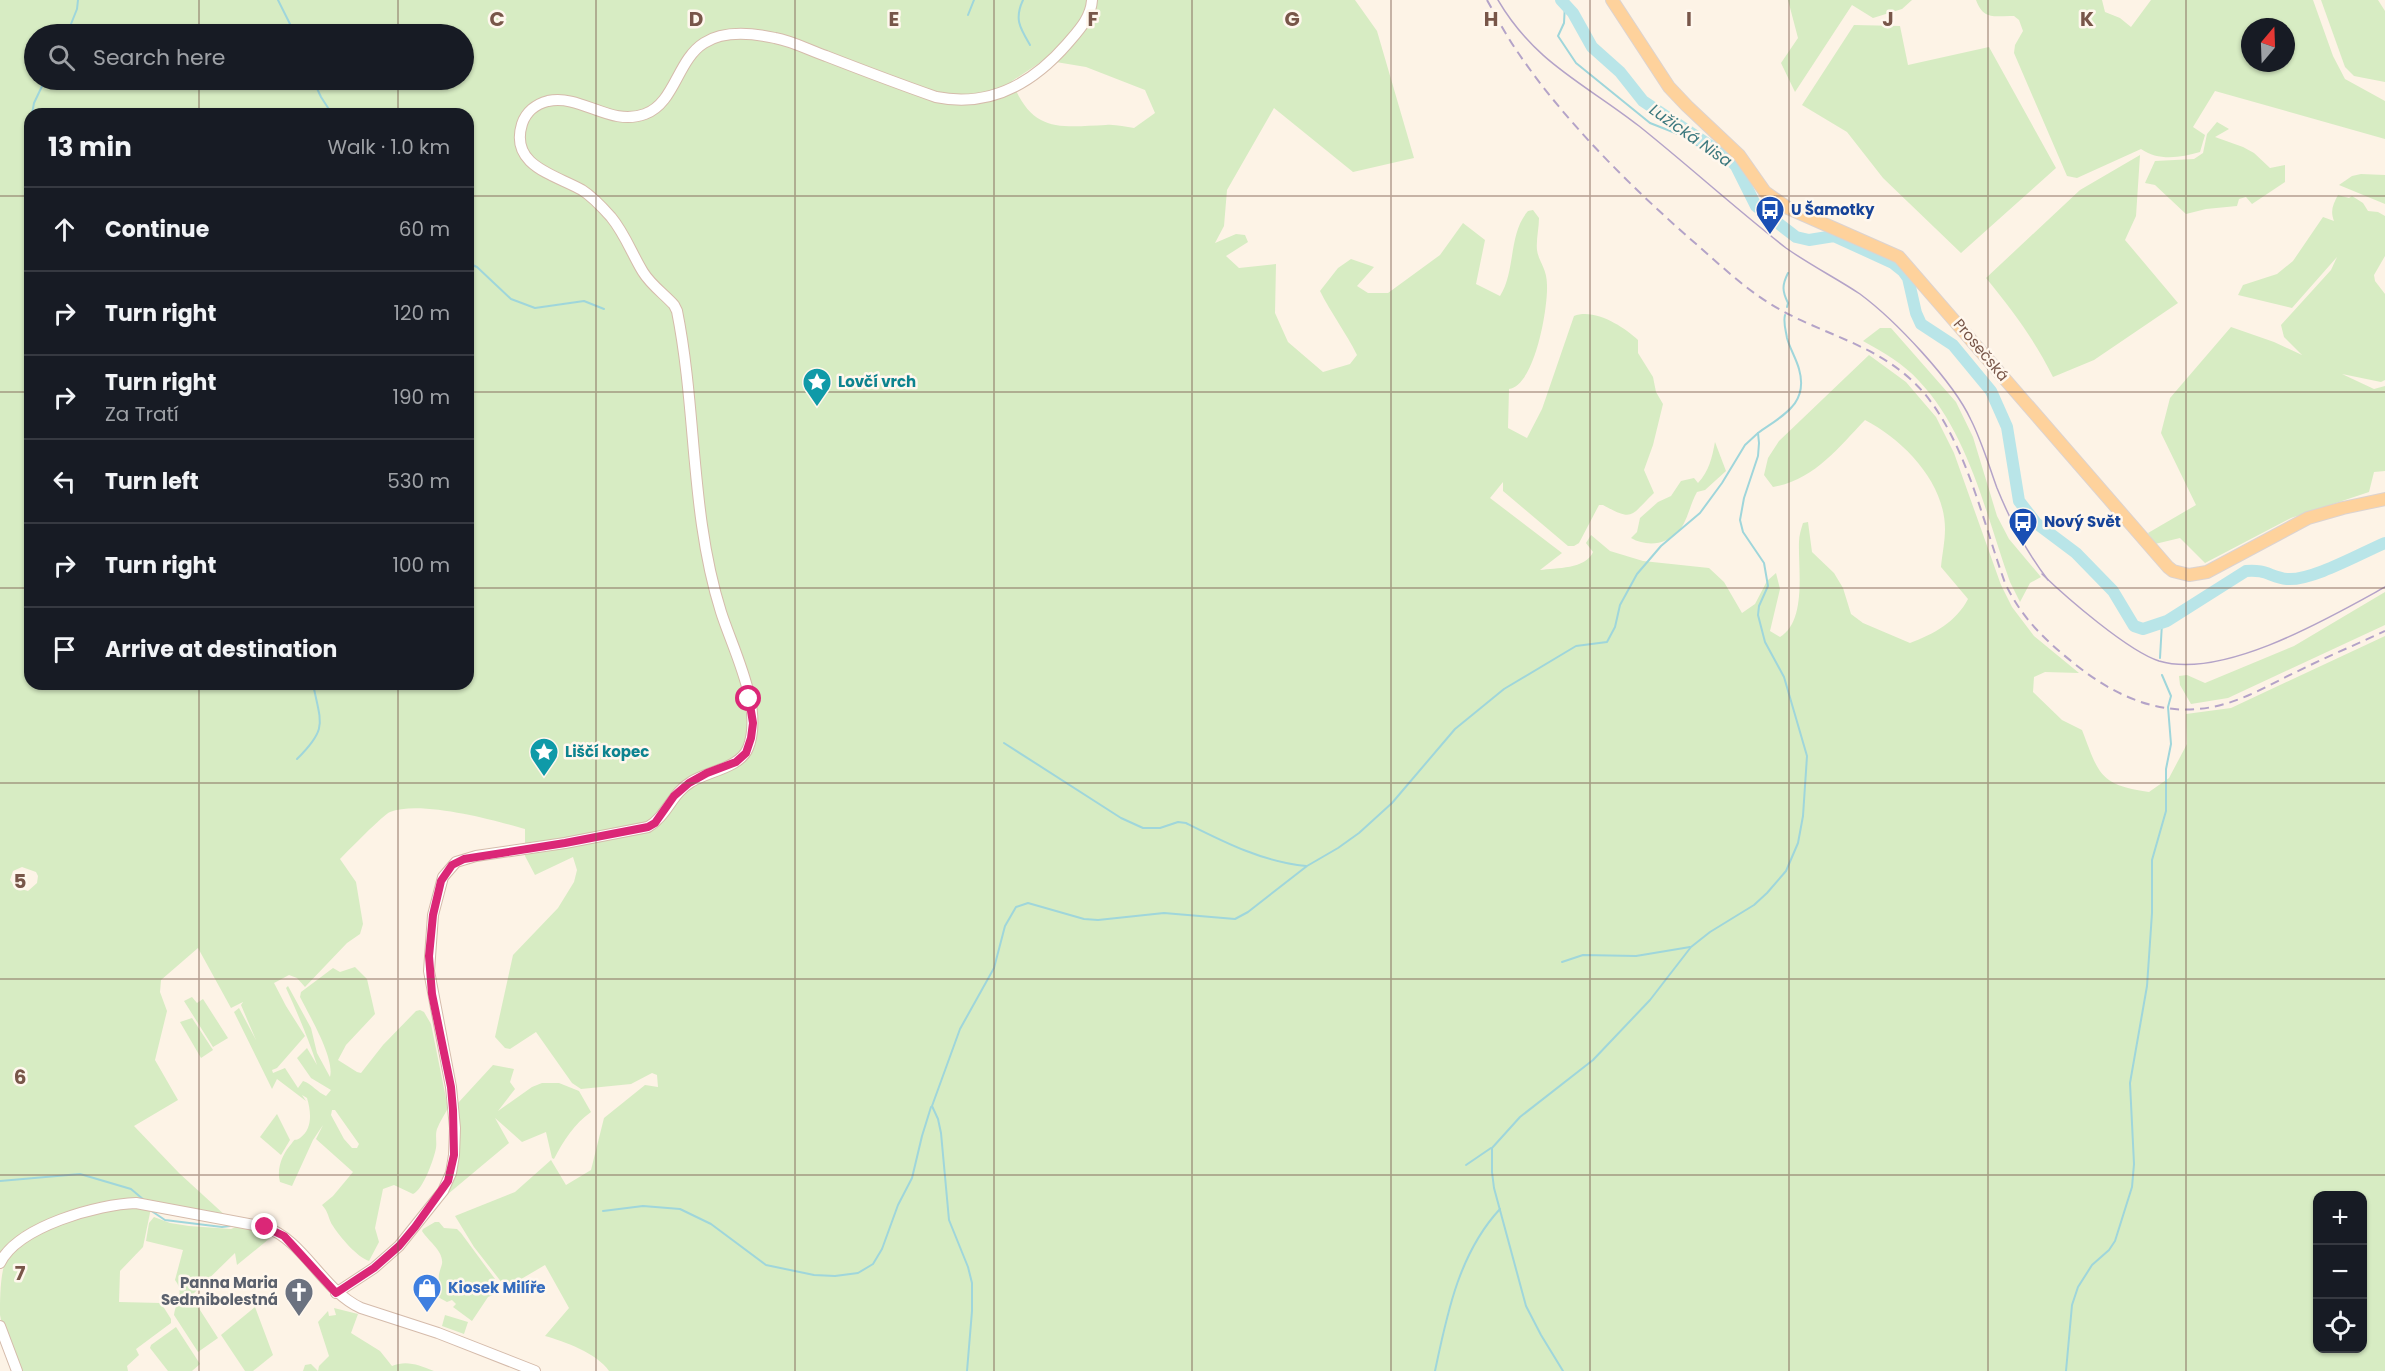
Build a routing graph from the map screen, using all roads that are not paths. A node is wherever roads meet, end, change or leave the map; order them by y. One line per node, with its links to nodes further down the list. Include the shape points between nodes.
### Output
1 (1092, 0): 5 (street, via 1082,27 1045,68 1017,87 978,98 936,97 776,38 730,34 712,38 697,48 661,104 644,115 623,119 561,100 541,103 524,118 520,139 528,158 552,177 580,189 611,216 644,274 674,305 691,408 696,492 706,552 742,674 753,723 751,738 743,756 689,783 674,796 655,823 565,843 476,856 456,862 443,877 430,940 429,971 454,1119 454,1155 448,1181 399,1246)
2 (1612, 0): 3 (main road, Prosečská, via 1669,87 1739,155 1765,192 1788,208 1899,257 2173,571 2189,575 2207,572 2308,518)
3 (2385, 499)
4 (0, 1263): 5 (street, via 18,1242 49,1225 107,1205 136,1203 273,1230 289,1241)
5 (336, 1293): 8 (street, via 362,1308 456,1339)
6 (0, 1326): 7 (street)
7 (17, 1371)
8 (535, 1371)

